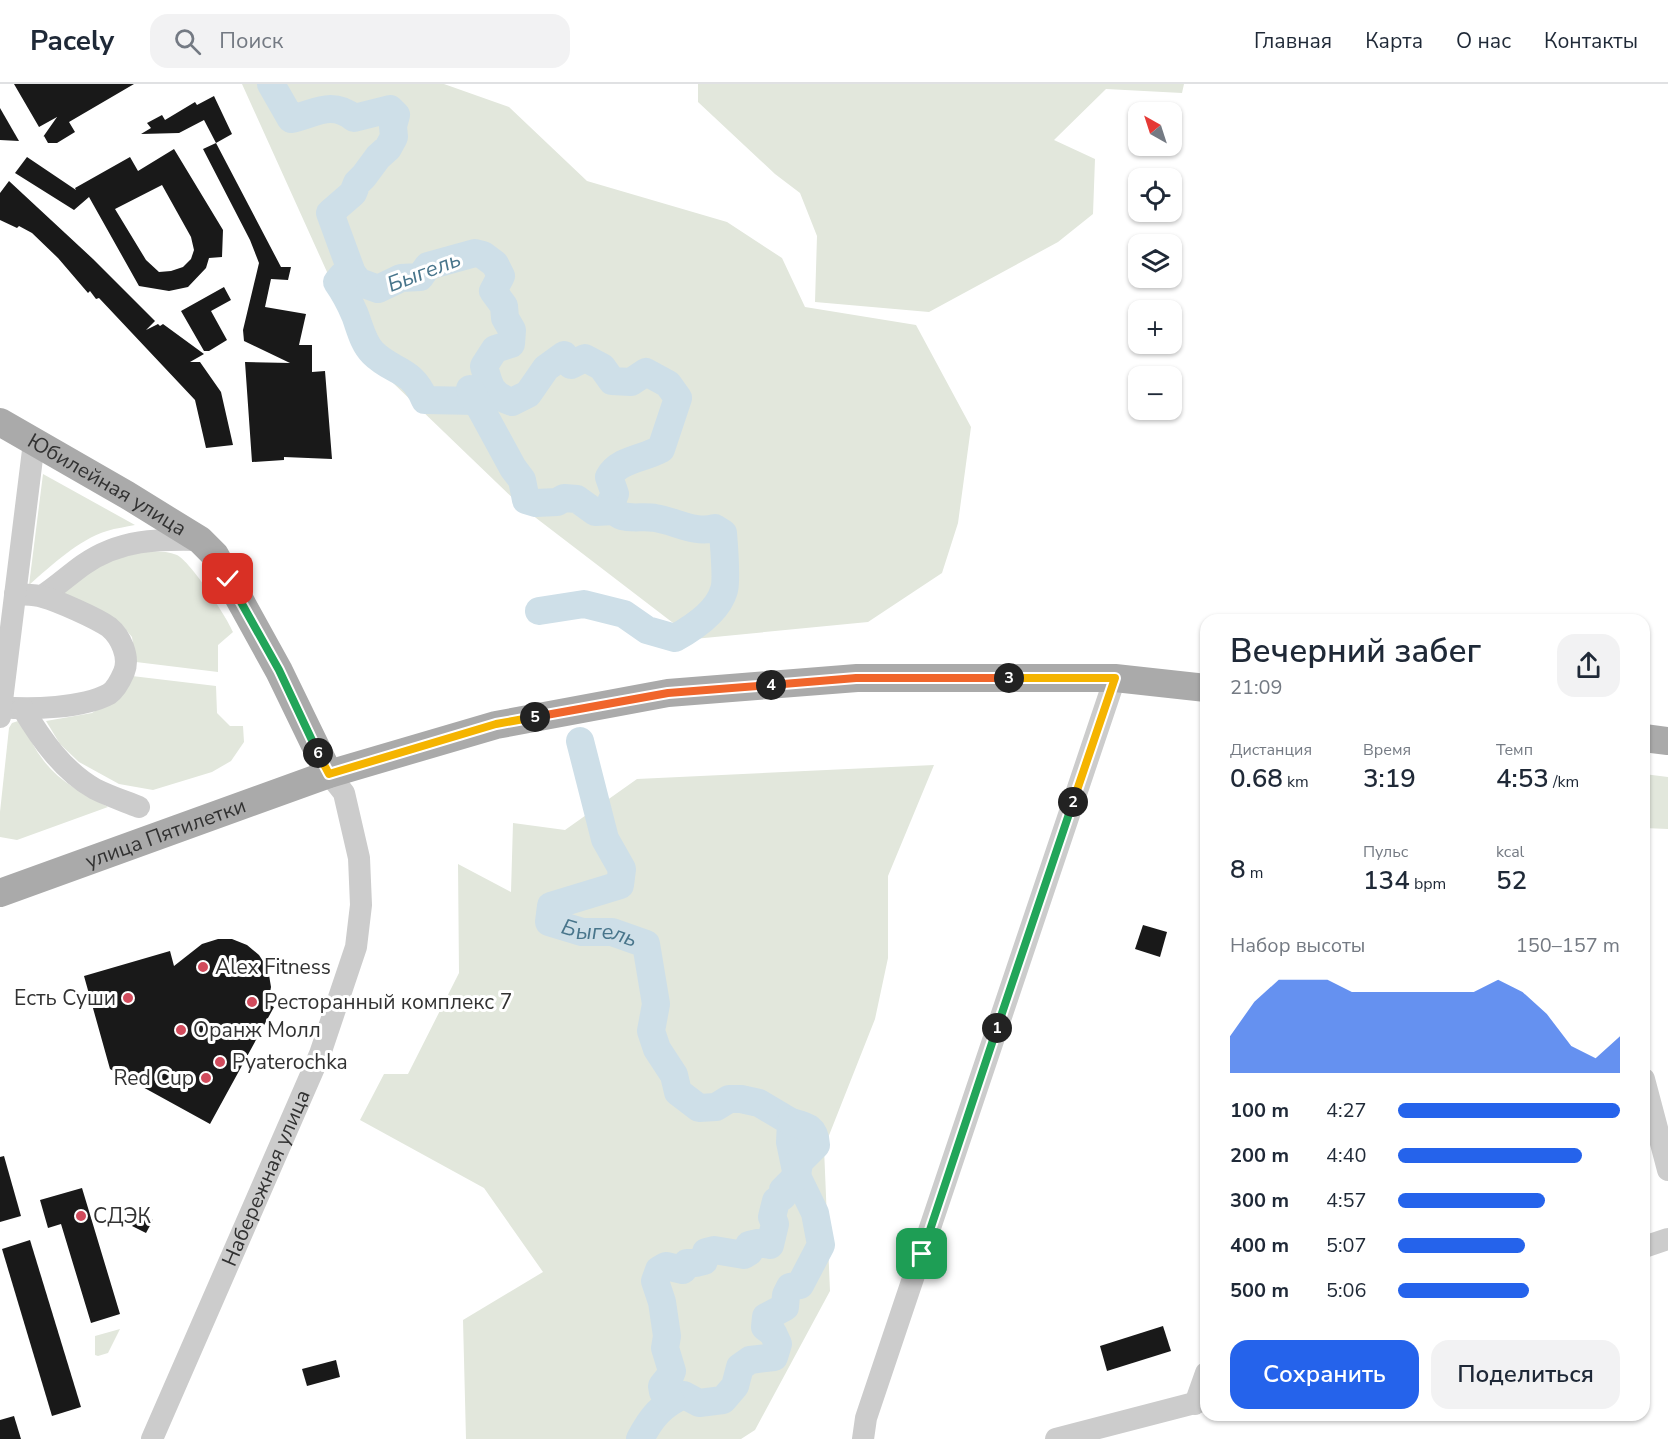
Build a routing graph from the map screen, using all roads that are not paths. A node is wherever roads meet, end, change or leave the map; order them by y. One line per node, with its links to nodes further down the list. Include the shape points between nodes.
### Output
1 (0, 422): 2 (main road, Юбилейная улица)
2 (34, 442): 3 (main road, Юбилейная улица); 4 (street)
3 (200, 540): 5 (street, via 143,540 114,549 84,564); 11 (main road, Юбилейная улица, via 215,555 274,661)
4 (15, 594): 5 (street); 8 (street)
5 (42, 596): 8 (street, via 110,628 125,650 127,666 111,693 94,700)
6 (1115, 678): 7 (main road, улица Пятилетки); 11 (main road, улица Пятилетки, via 856,678 668,693 496,724); 20 (street)
7 (1200, 687)
8 (8, 711): 12 (street, via 72,773 94,788)
9 (1650, 739): 10 (main road)
10 (1668, 741)
11 (329, 774): 13 (main road, улица Пятилетки); 19 (street, Набережная улица, via 344,793 359,858 362,905 356,948 320,1054)
12 (139, 807)
13 (0, 893)
14 (1650, 1102): 15 (street)
15 (1668, 1170)
16 (1668, 1239): 17 (street)
17 (1650, 1245)
18 (1200, 1402): 21 (street)
19 (152, 1439)
20 (862, 1439)
21 (1056, 1439)

